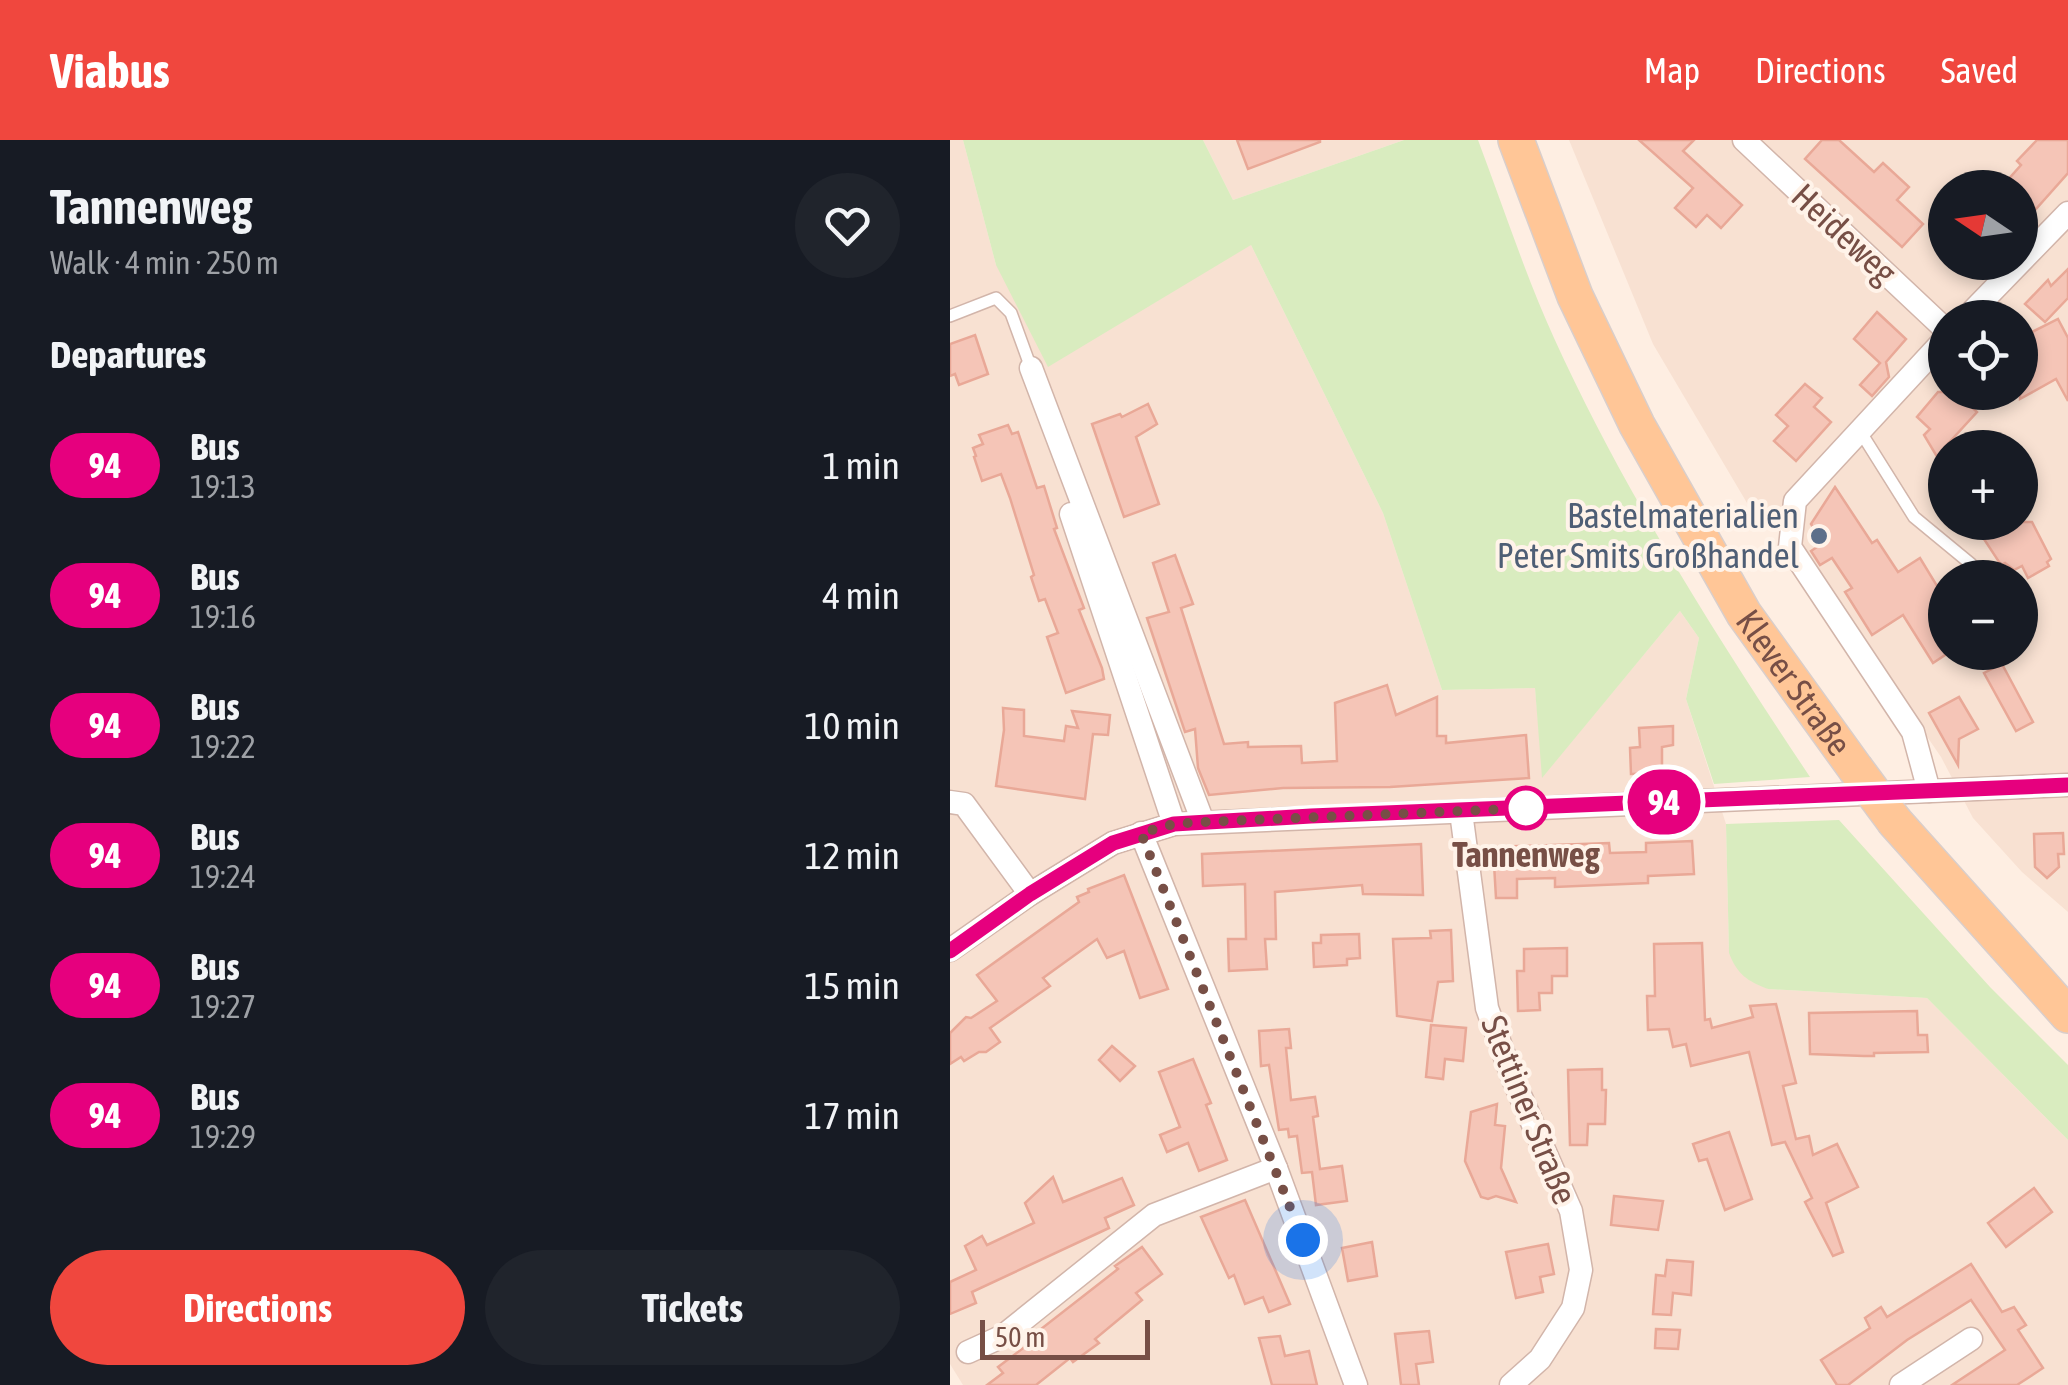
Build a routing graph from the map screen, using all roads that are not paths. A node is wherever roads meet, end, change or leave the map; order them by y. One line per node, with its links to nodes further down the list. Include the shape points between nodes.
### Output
1 (1516, 140): 21 (main road, Klever Straße, bridge, via 1575,296 1637,425 1744,614 1894,822)
2 (1744, 140): 5 (street, Heideweg)
3 (2068, 214): 4 (street)
4 (1984, 300)
5 (1928, 313)
6 (950, 316): 8 (lane, via 996,298 1011,313)
7 (1928, 358): 9 (street)
8 (1031, 368): 16 (street)
9 (1860, 431): 11 (lane, via 1914,516); 13 (street, via 1795,501 1790,547 1913,732)
10 (1056, 469): 17 (street)
11 (1965, 560)
12 (2068, 785): 13 (street)
13 (1928, 790): 15 (street)
14 (950, 802): 19 (street, via 964,804)
15 (1461, 812): 16 (street); 26 (street, Stettiner Straße, via 1487,1008 1571,1211 1582,1270 1573,1308 1540,1359)
16 (1203, 822): 17 (street)
17 (1174, 824): 18 (street)
18 (1141, 833): 19 (street); 22 (street)
19 (1030, 894): 20 (street)
20 (950, 950)
21 (2068, 1015)
22 (1276, 1168): 24 (street, via 1154,1215 1003,1336); 25 (street)
23 (1971, 1339): 27 (street)
24 (968, 1352)
25 (1356, 1385)
26 (1511, 1385)
27 (1901, 1385)

